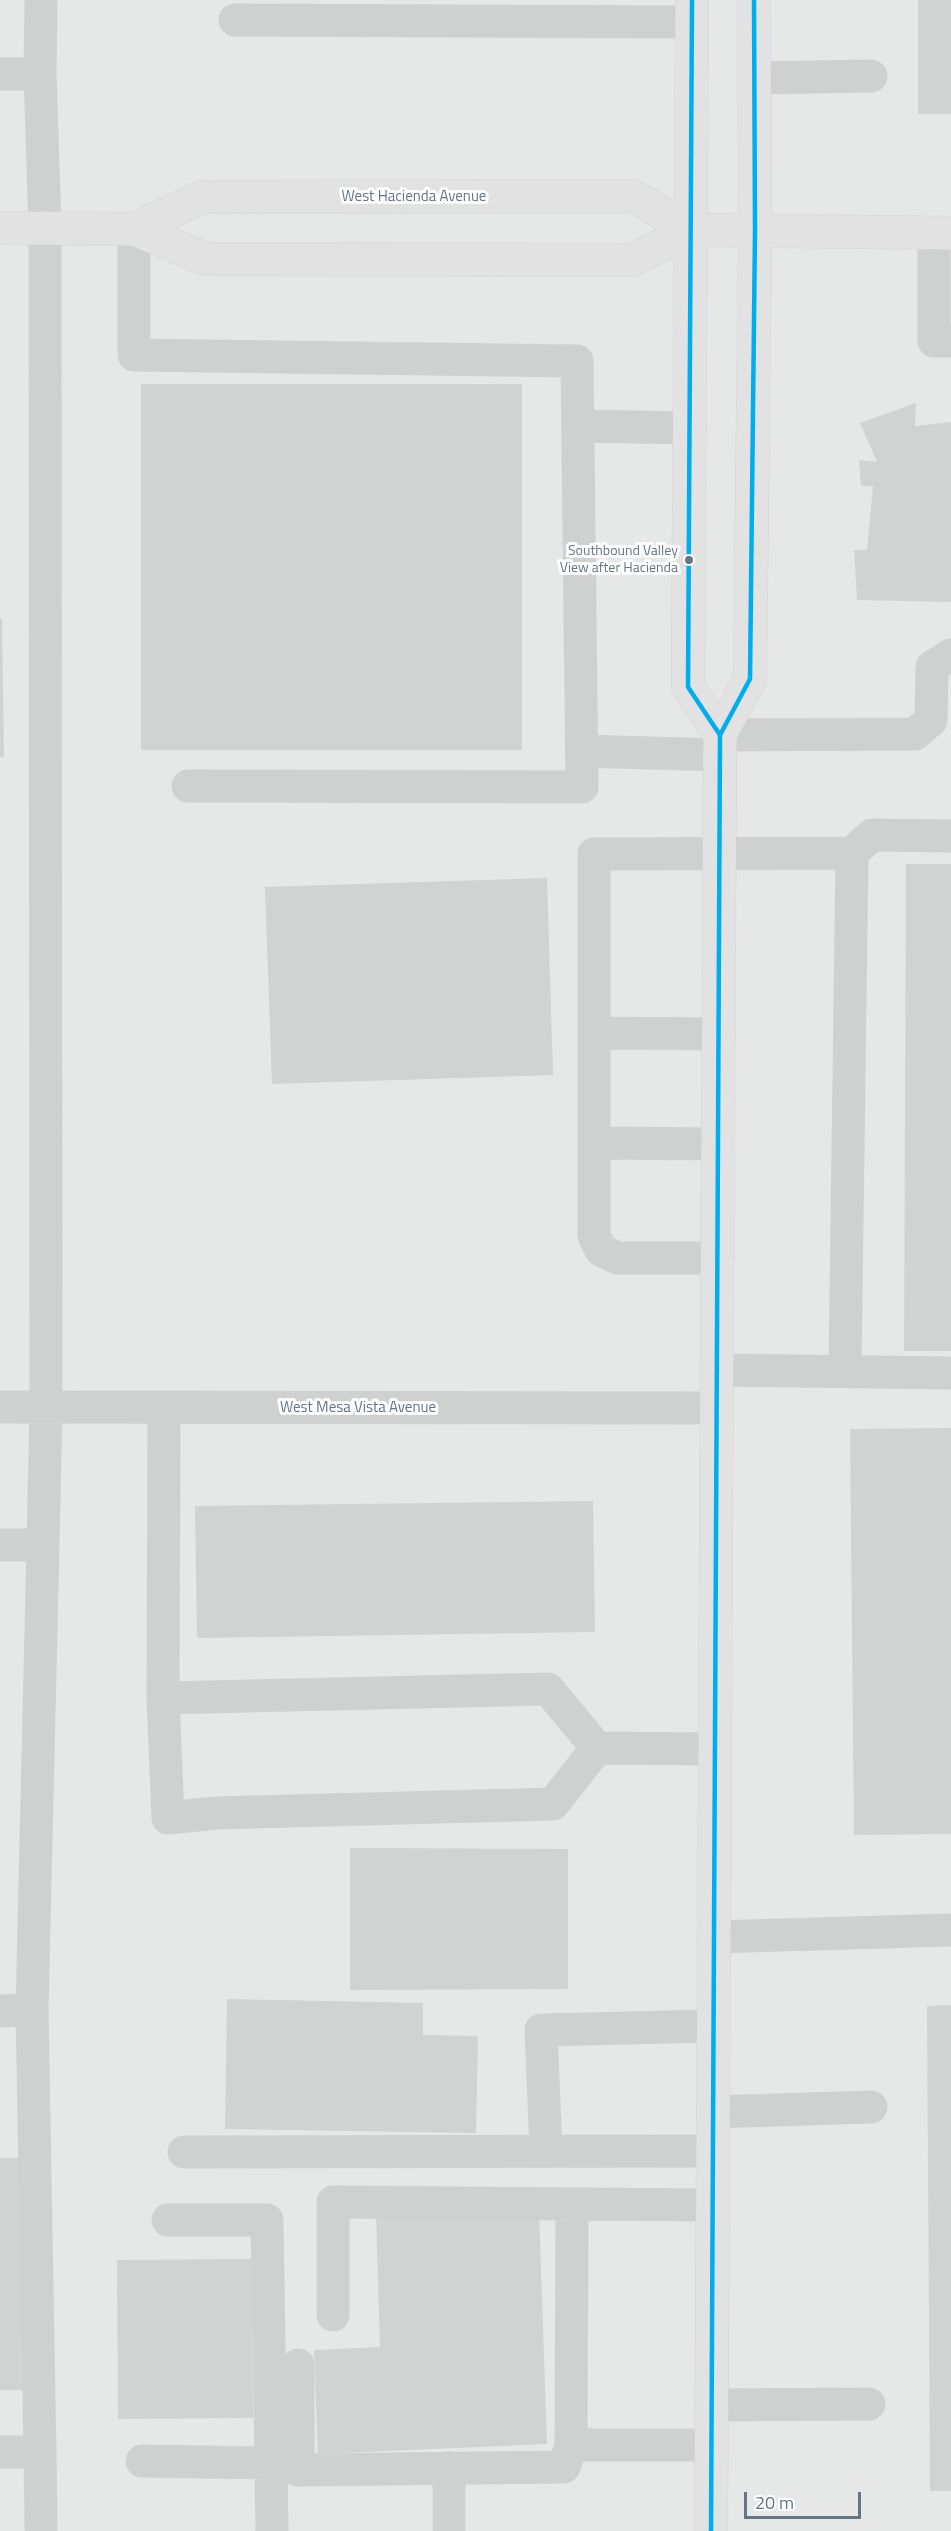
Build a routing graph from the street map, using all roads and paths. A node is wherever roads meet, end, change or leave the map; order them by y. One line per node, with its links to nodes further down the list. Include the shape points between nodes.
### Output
1 (41, 0): 7 (street)
2 (754, 0): 9 (main road)
3 (591, 10): 4 (street); 5 (street)
4 (692, 11): 13 (main road)
5 (235, 20)
6 (0, 74): 7 (street)
7 (40, 74): 11 (street)
8 (871, 76): 9 (street)
9 (754, 78): 14 (main road)
10 (0, 228): 11 (main road, West Hacienda Avenue)
11 (45, 228): 12 (main road, West Hacienda Avenue); 35 (street)
12 (134, 229): 13 (main road, West Hacienda Avenue, via 206,259 632,260); 13 (main road, West Hacienda Avenue, via 201,197 633,196); 17 (street, via 134,355 577,361)
13 (692, 230): 14 (main road, West Hacienda Avenue); 18 (main road)
14 (755, 230): 15 (main road, West Hacienda Avenue); 20 (main road, via 750,679)
15 (943, 233): 16 (street, via 934,341)
16 (951, 341)
17 (578, 426): 18 (street); 21 (street)
18 (690, 428): 20 (main road, via 688,687)
19 (951, 655): 20 (street, via 932,667 931,720 915,734)
20 (720, 745): 21 (street); 24 (main road)
21 (582, 751): 22 (street, via 582,787)
22 (188, 786)
23 (951, 836): 25 (street, via 872,835)
24 (719, 852): 25 (street); 26 (street, via 594,854); 27 (main road)
25 (852, 853): 32 (street)
26 (594, 1033): 27 (street); 28 (street)
27 (719, 1034): 29 (main road)
28 (594, 1143): 29 (street); 30 (street, via 594,1236 601,1250 617,1258)
29 (718, 1144): 30 (main road)
30 (718, 1258): 31 (main road)
31 (717, 1370): 32 (street); 37 (main road)
32 (845, 1371): 33 (street)
33 (951, 1373)
34 (0, 1407): 35 (street, West Mesa Vista Avenue)
35 (46, 1407): 36 (street, West Mesa Vista Avenue); 39 (street)
36 (164, 1407): 37 (street, West Mesa Vista Avenue); 40 (street)
37 (717, 1408): 42 (main road)
38 (0, 1545): 39 (street)
39 (43, 1545): 45 (street)
40 (163, 1698): 41 (street, via 548,1689); 41 (street, via 168,1818 216,1813 553,1804)
41 (597, 1748): 42 (street)
42 (714, 1749): 44 (main road)
43 (951, 1930): 44 (street)
44 (713, 1937): 47 (main road)
45 (32, 2010): 46 (street); 63 (street)
46 (0, 2011)
47 (713, 2026): 49 (main road); 50 (street, via 541,2030)
48 (871, 2107): 49 (street)
49 (713, 2112): 51 (main road)
50 (546, 2151): 51 (street); 52 (street)
51 (712, 2151): 54 (main road)
52 (184, 2152)
53 (572, 2204): 54 (street); 56 (street, via 333,2202); 60 (street)
54 (712, 2205): 59 (main road)
55 (168, 2220): 65 (street, via 267,2220)
56 (333, 2315)
57 (298, 2364): 66 (street, via 298,2470)
58 (869, 2404): 59 (street)
59 (711, 2405): 61 (main road)
60 (571, 2445): 61 (street); 66 (street, via 564,2467)
61 (711, 2445): 70 (main road)
62 (0, 2452): 63 (street)
63 (40, 2452): 67 (street)
64 (142, 2462): 65 (street)
65 (271, 2463): 68 (street)
66 (448, 2468): 69 (street)
67 (41, 2531)
68 (272, 2531)
69 (449, 2531)
70 (711, 2531)

